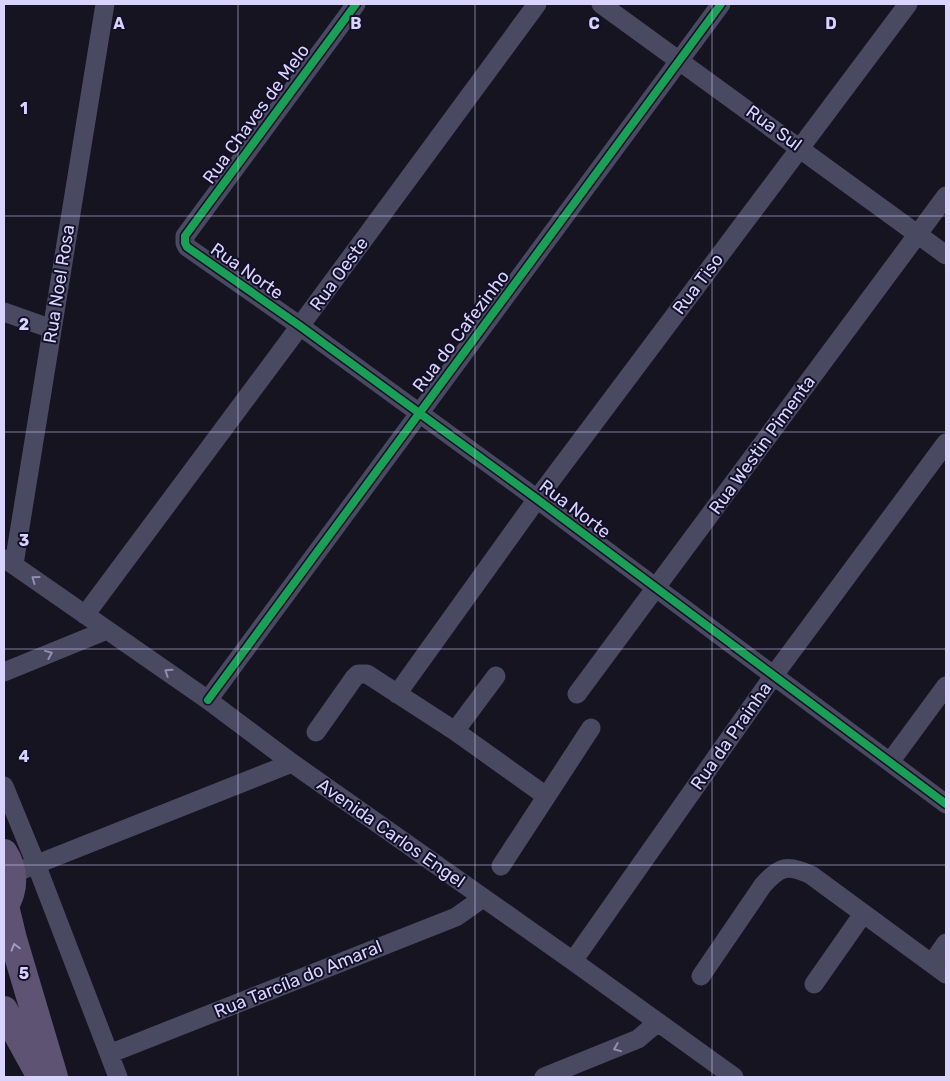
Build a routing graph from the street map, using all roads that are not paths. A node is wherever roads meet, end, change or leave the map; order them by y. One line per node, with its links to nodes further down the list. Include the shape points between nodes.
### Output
1 (105, 4): 15 (street, Rua Noel Rosa)
2 (356, 4): 11 (street, Rua Chaves de Melo, via 185,236)
3 (537, 4): 14 (street, Rua Oeste)
4 (601, 4): 7 (street, Rua Sul)
5 (721, 4): 7 (street, Rua do Cafezinho)
6 (908, 4): 8 (street, Rua Tiso)
7 (680, 60): 8 (street, Rua Sul); 16 (street, Rua do Cafezinho)
8 (800, 148): 10 (street, Rua Sul); 18 (street, Rua Tiso)
9 (946, 196): 10 (street, Rua Westin Pimenta)
10 (918, 234): 12 (street, Rua Sul); 20 (street, Rua Westin Pimenta)
11 (185, 243): 14 (street, Rua Norte)
12 (946, 255)
13 (4, 312): 15 (street)
14 (300, 326): 16 (street, Rua Norte); 21 (street, Rua Oeste)
15 (52, 329): 19 (street, Rua Noel Rosa)
16 (418, 414): 18 (street, Rua Norte); 29 (street, Rua do Cafezinho)
17 (946, 443): 24 (street, Rua da Prainha)
18 (537, 500): 20 (street, Rua Norte); 27 (street, Rua Tiso)
19 (9, 561): 21 (street, Avenida Carlos Engel, one-way to 19)
20 (656, 588): 24 (street, Rua Norte); 28 (street, Rua Westin Pimenta)
21 (85, 615): 22 (street, Avenida Carlos Engel)
22 (106, 630): 23 (street, one-way to 22); 29 (street, Avenida Carlos Engel, one-way to 22)
23 (4, 672)
24 (774, 675): 33 (street, Rua Norte); 44 (street, Rua da Prainha)
25 (496, 676): 31 (street)
26 (946, 686): 33 (street)
27 (397, 694): 31 (street); 32 (street, via 367,674 358,674)
28 (577, 694)
29 (208, 700): 34 (street, Avenida Carlos Engel)
30 (591, 728): 36 (street)
31 (455, 731): 36 (street)
32 (316, 732)
33 (890, 762): 37 (street, Rua Norte)
34 (292, 763): 38 (street); 40 (street, Avenida Carlos Engel)
35 (4, 786): 38 (street)
36 (546, 796): 39 (street)
37 (946, 804)
38 (17, 864): 41 (main road, via 11,893); 51 (street)
39 (502, 866)
40 (483, 898): 44 (street, Avenida Carlos Engel); 51 (street, Rua Tarcíla do Amaral, via 456,916)
41 (4, 906): 54 (main road, one-way to 41)
42 (863, 914): 45 (street); 47 (street, via 811,875 798,869 784,868 763,885); 48 (street)
43 (946, 943): 45 (street)
44 (573, 961): 50 (street, Avenida Carlos Engel)
45 (939, 969)
46 (4, 970): 53 (main road)
47 (701, 976)
48 (814, 984)
49 (4, 1010): 52 (main road)
50 (658, 1022): 56 (street, one-way to 56, via 638,1039); 57 (street, Avenida Carlos Engel)
51 (109, 1054): 55 (street)
52 (41, 1077)
53 (48, 1077)
54 (54, 1077)
55 (118, 1077)
56 (544, 1077)
57 (734, 1077)

